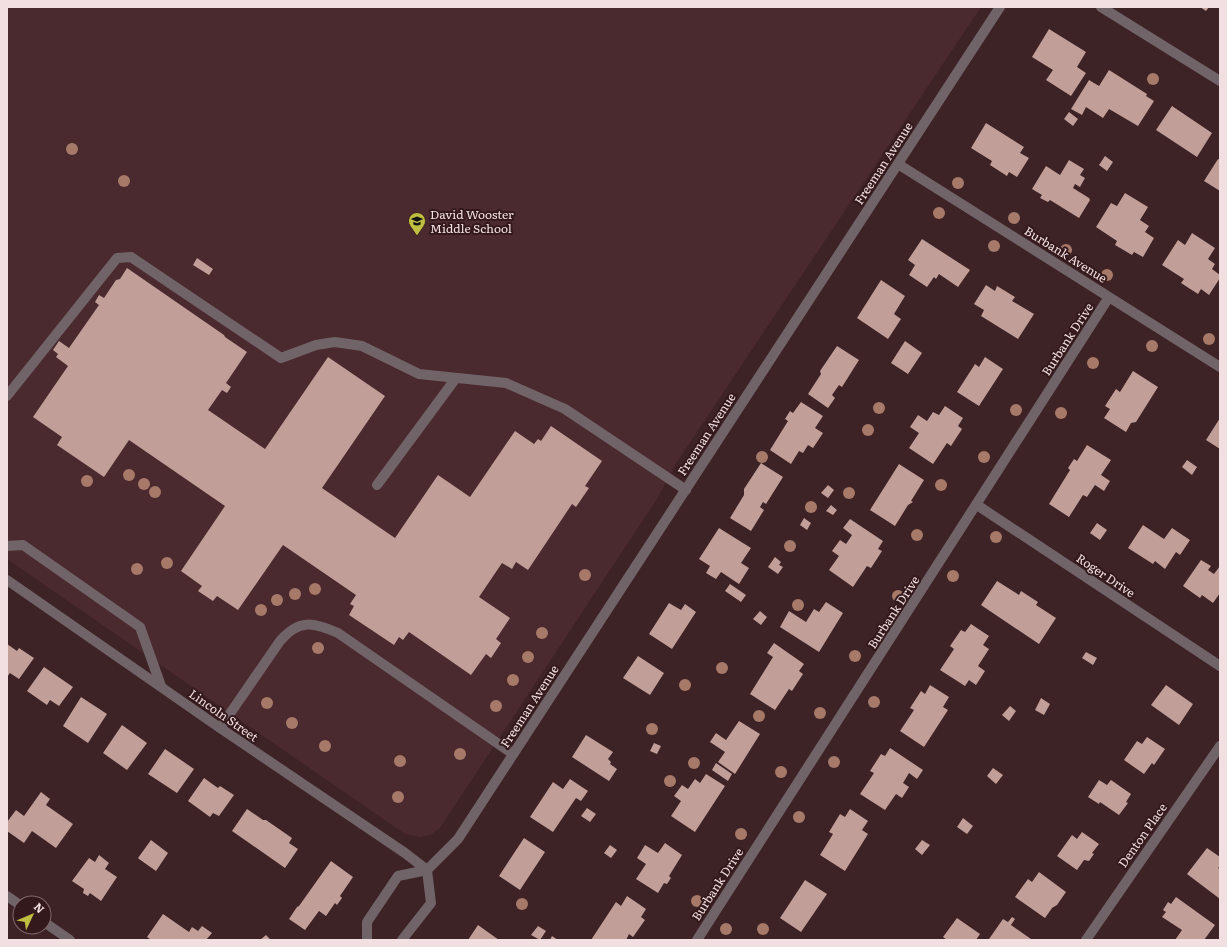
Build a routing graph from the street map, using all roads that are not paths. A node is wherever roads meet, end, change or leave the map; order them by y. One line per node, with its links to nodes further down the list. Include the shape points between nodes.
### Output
1 (1000, 7): 4 (street, Freeman Avenue)
2 (1101, 7): 3 (street)
3 (1220, 81)
4 (898, 164): 5 (street, Burbank Avenue); 10 (street, Freeman Avenue)
5 (1110, 297): 6 (street, Burbank Avenue); 11 (street, Burbank Drive)
6 (1220, 367)
7 (456, 378): 8 (street, via 419,374 362,346 335,342 316,345 281,358 131,257 117,258); 9 (street); 10 (street, via 506,383 565,409)
8 (7, 396)
9 (377, 485)
10 (686, 490): 18 (street, Freeman Avenue)
11 (977, 504): 14 (street, Roger Drive); 24 (street, Burbank Drive)
12 (7, 546): 15 (street, via 23,545 140,627)
13 (7, 580): 15 (street, Lincoln Street)
14 (1220, 666)
15 (161, 686): 16 (street, Lincoln Street)
16 (220, 728): 18 (street, via 280,641 297,626 309,624 323,626 338,633); 19 (street, Lincoln Street)
17 (1220, 746): 25 (street, Denton Place)
18 (513, 754): 19 (street, Freeman Avenue, via 458,839)
19 (428, 870): 22 (street, via 398,876 367,922); 23 (street, via 432,902)
20 (52, 928): 21 (street)
21 (70, 940)
22 (367, 940)
23 (402, 940)
24 (697, 940)
25 (1086, 940)

